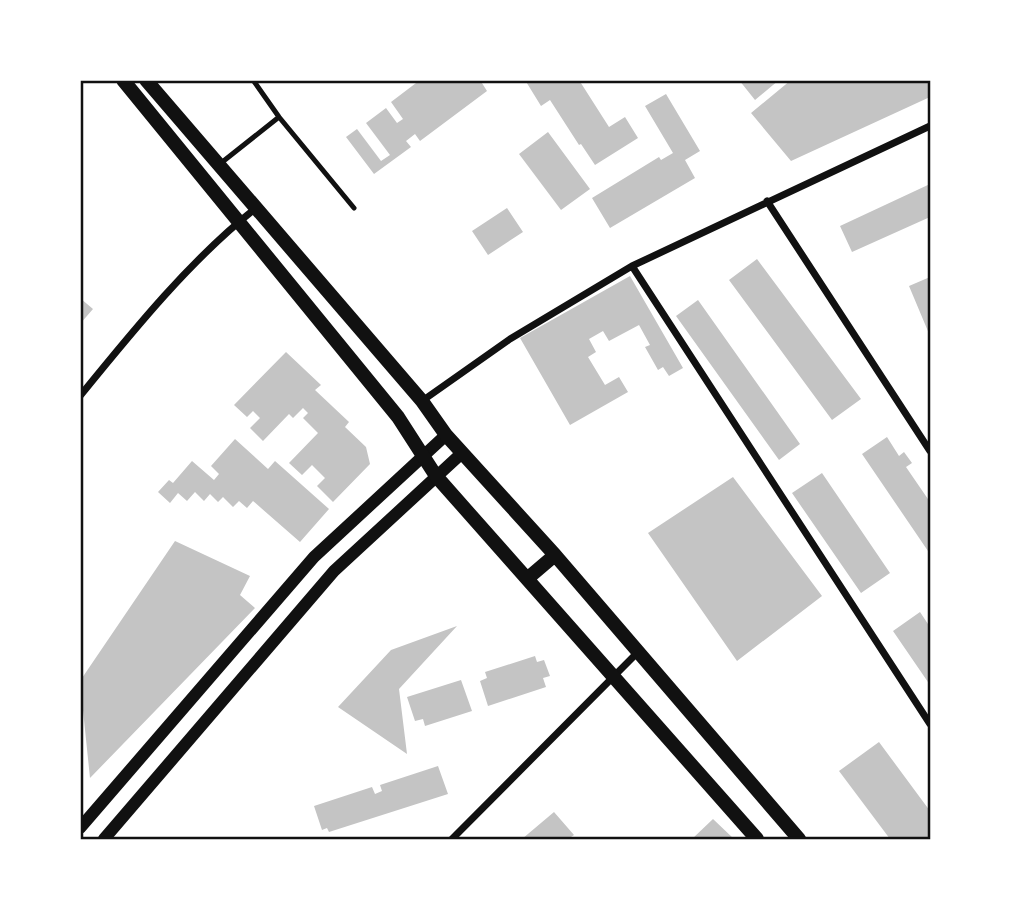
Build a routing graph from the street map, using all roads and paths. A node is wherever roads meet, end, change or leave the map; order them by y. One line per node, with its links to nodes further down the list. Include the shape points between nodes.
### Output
1 (123, 80): 10 (main road)
2 (146, 80): 6 (main road)
3 (253, 80): 4 (lane)
4 (279, 117): 6 (lane); 9 (lane)
5 (930, 126): 7 (street)
6 (218, 164): 8 (main road)
7 (768, 201): 11 (street); 15 (street)
8 (256, 208): 10 (street); 13 (main road)
9 (354, 208)
10 (238, 222): 12 (street); 17 (main road, via 398,417)
11 (632, 266): 13 (street, via 510,339); 23 (street)
12 (80, 396)
13 (422, 401): 14 (main road)
14 (446, 435): 16 (main road); 17 (street)
15 (930, 451)
16 (462, 453): 18 (street); 19 (main road)
17 (423, 457): 18 (main road); 24 (street, via 314,557)
18 (436, 476): 20 (main road); 25 (street, via 334,570)
19 (555, 555): 20 (main road); 21 (main road)
20 (527, 578): 22 (main road)
21 (638, 652): 22 (street); 28 (main road)
22 (612, 677): 26 (street); 27 (main road)
23 (930, 724)
24 (80, 828)
25 (104, 839)
26 (452, 839)
27 (757, 839)
28 (799, 839)

